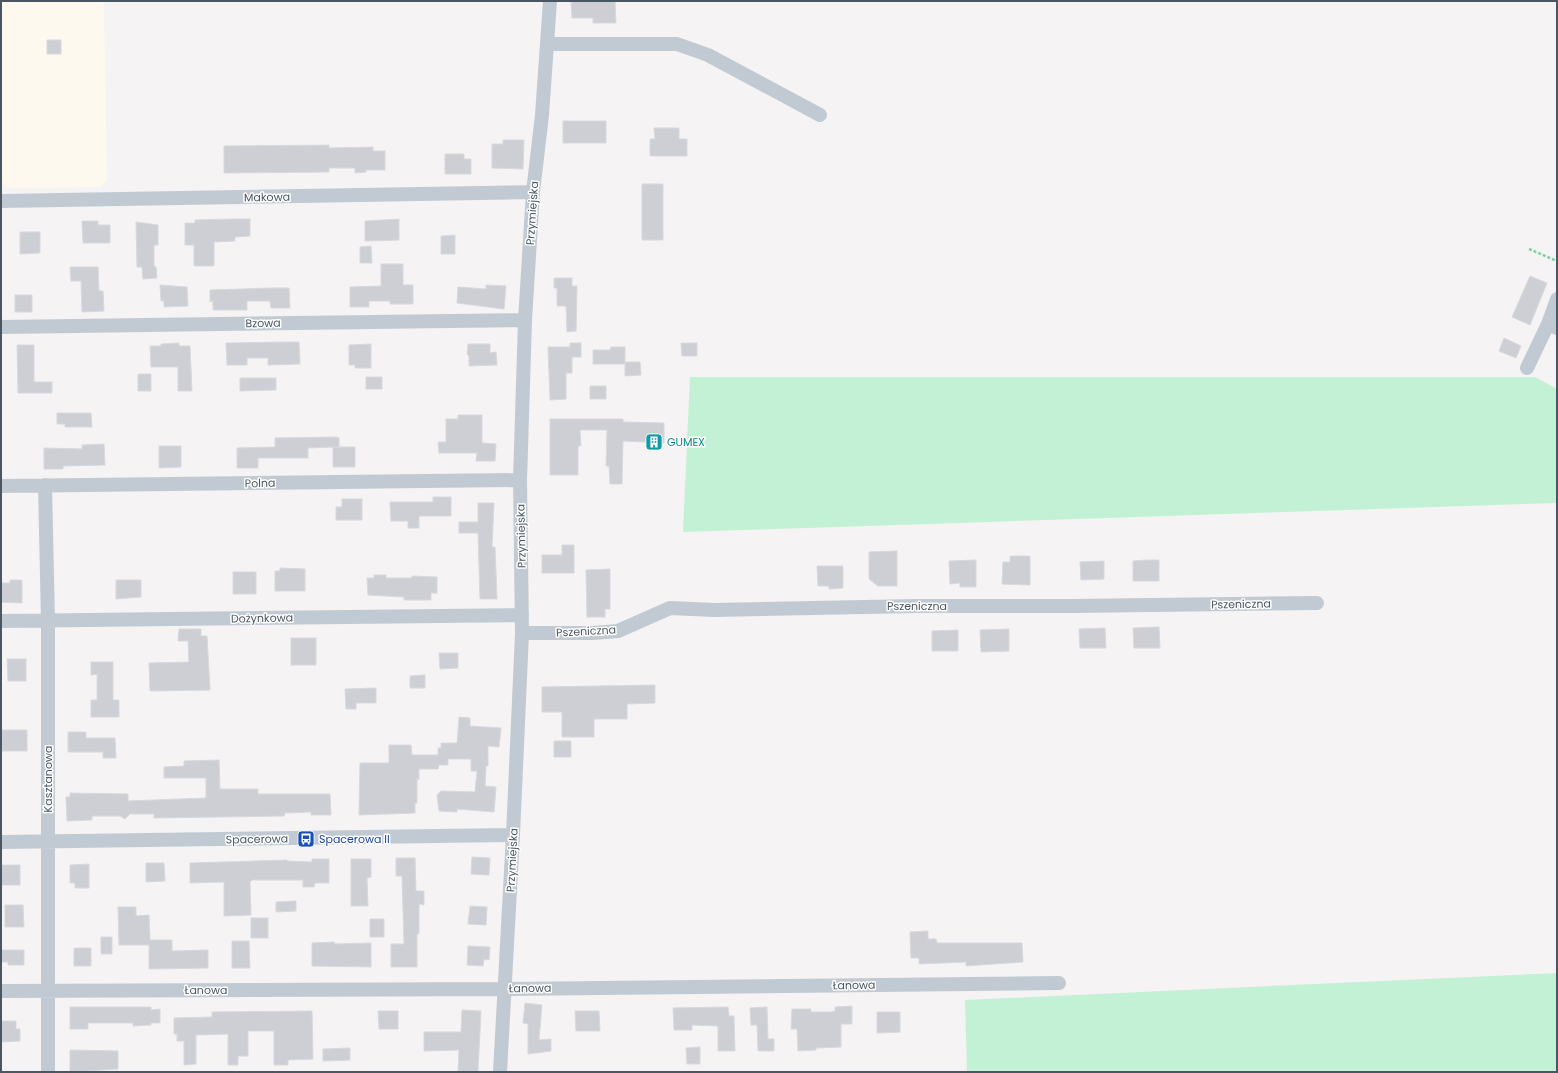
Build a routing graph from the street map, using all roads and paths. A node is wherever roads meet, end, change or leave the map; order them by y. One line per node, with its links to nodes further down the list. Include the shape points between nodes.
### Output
1 (550, 1): 2 (street, Przymiejska)
2 (548, 44): 3 (street, via 677,44 708,55); 4 (street, Przymiejska)
3 (820, 115)
4 (533, 192): 5 (street, Makowa); 9 (street, Przymiejska)
5 (1, 201)
6 (1529, 249): 7 (path)
7 (1557, 261)
8 (1557, 299): 10 (street)
9 (525, 320): 11 (street, Bzowa); 13 (street, Przymiejska)
10 (1552, 326): 12 (street)
11 (1, 327)
12 (1527, 368)
13 (520, 480): 14 (street, Polna); 17 (street, Przymiejska)
14 (45, 485): 15 (street, Polna); 19 (street, Kasztanowa)
15 (1, 486)
16 (1317, 603): 20 (street, Pszeniczna, via 714,610 670,608 618,631)
17 (522, 615): 19 (street, Dożynkowa); 20 (street, Przymiejska)
18 (1, 621): 19 (street, Dożynkowa)
19 (48, 621): 22 (street, Kasztanowa)
20 (522, 633): 21 (street, Przymiejska)
21 (513, 835): 22 (street, Spacerowa); 25 (street, Przymiejska)
22 (48, 841): 23 (street, Spacerowa); 27 (street, Kasztanowa)
23 (1, 842)
24 (1059, 983): 25 (street, Łanowa)
25 (504, 989): 27 (street, Łanowa); 29 (street, Przymiejska)
26 (1, 991): 27 (street, Łanowa)
27 (47, 991): 28 (street, Kasztanowa)
28 (48, 1072)
29 (500, 1072)

